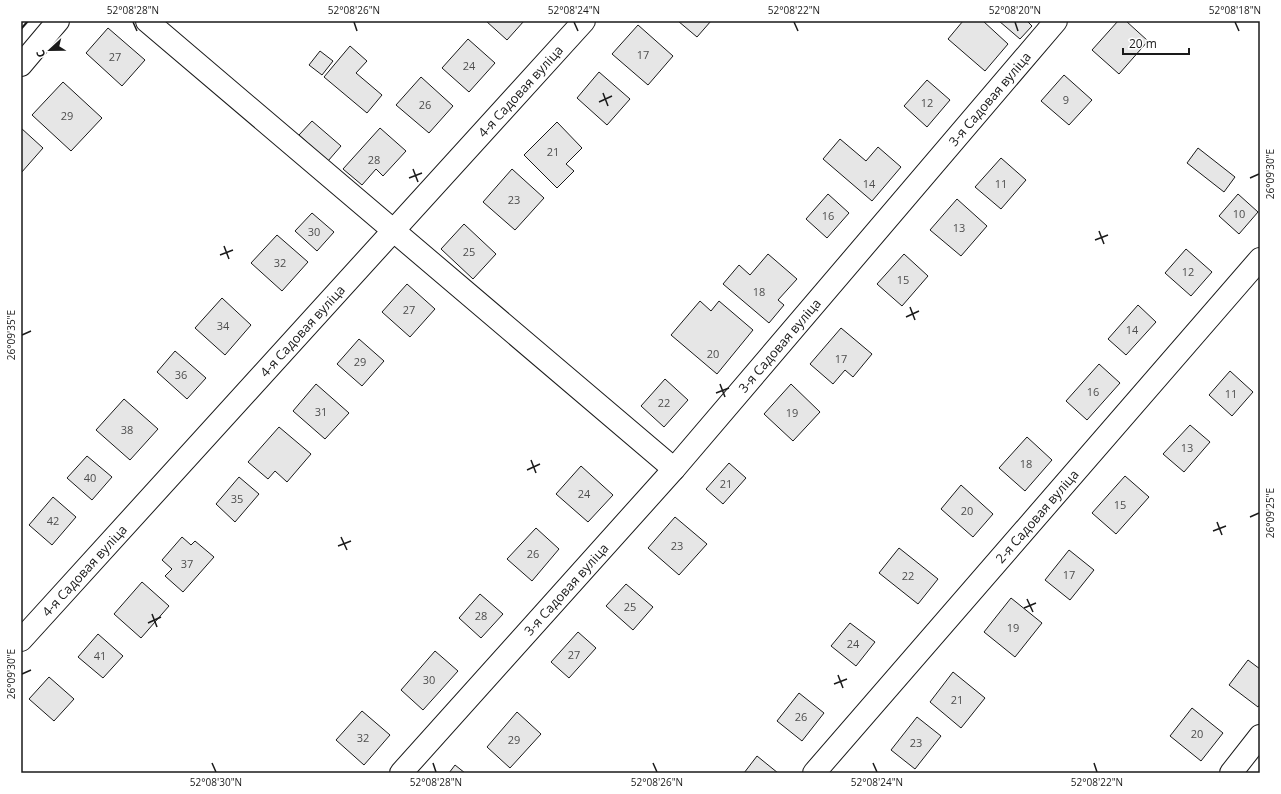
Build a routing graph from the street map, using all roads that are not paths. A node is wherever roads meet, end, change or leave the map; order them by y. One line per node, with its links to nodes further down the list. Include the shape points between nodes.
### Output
1 (58, 21): 5 (street)
2 (147, 21): 6 (street)
3 (584, 21): 6 (street, 4-я Садовая вуліца)
4 (1056, 21): 8 (street, 3-я Садовая вуліца)
5 (21, 65)
6 (394, 230): 8 (street); 9 (street, 4-я Садовая вуліца)
7 (1260, 259): 12 (street, 2-я Садовая вуліца)
8 (674, 469): 11 (street, 3-я Садовая вуліца)
9 (21, 640)
10 (1260, 736): 13 (street)
11 (401, 773)
12 (814, 773)
13 (1231, 773)

